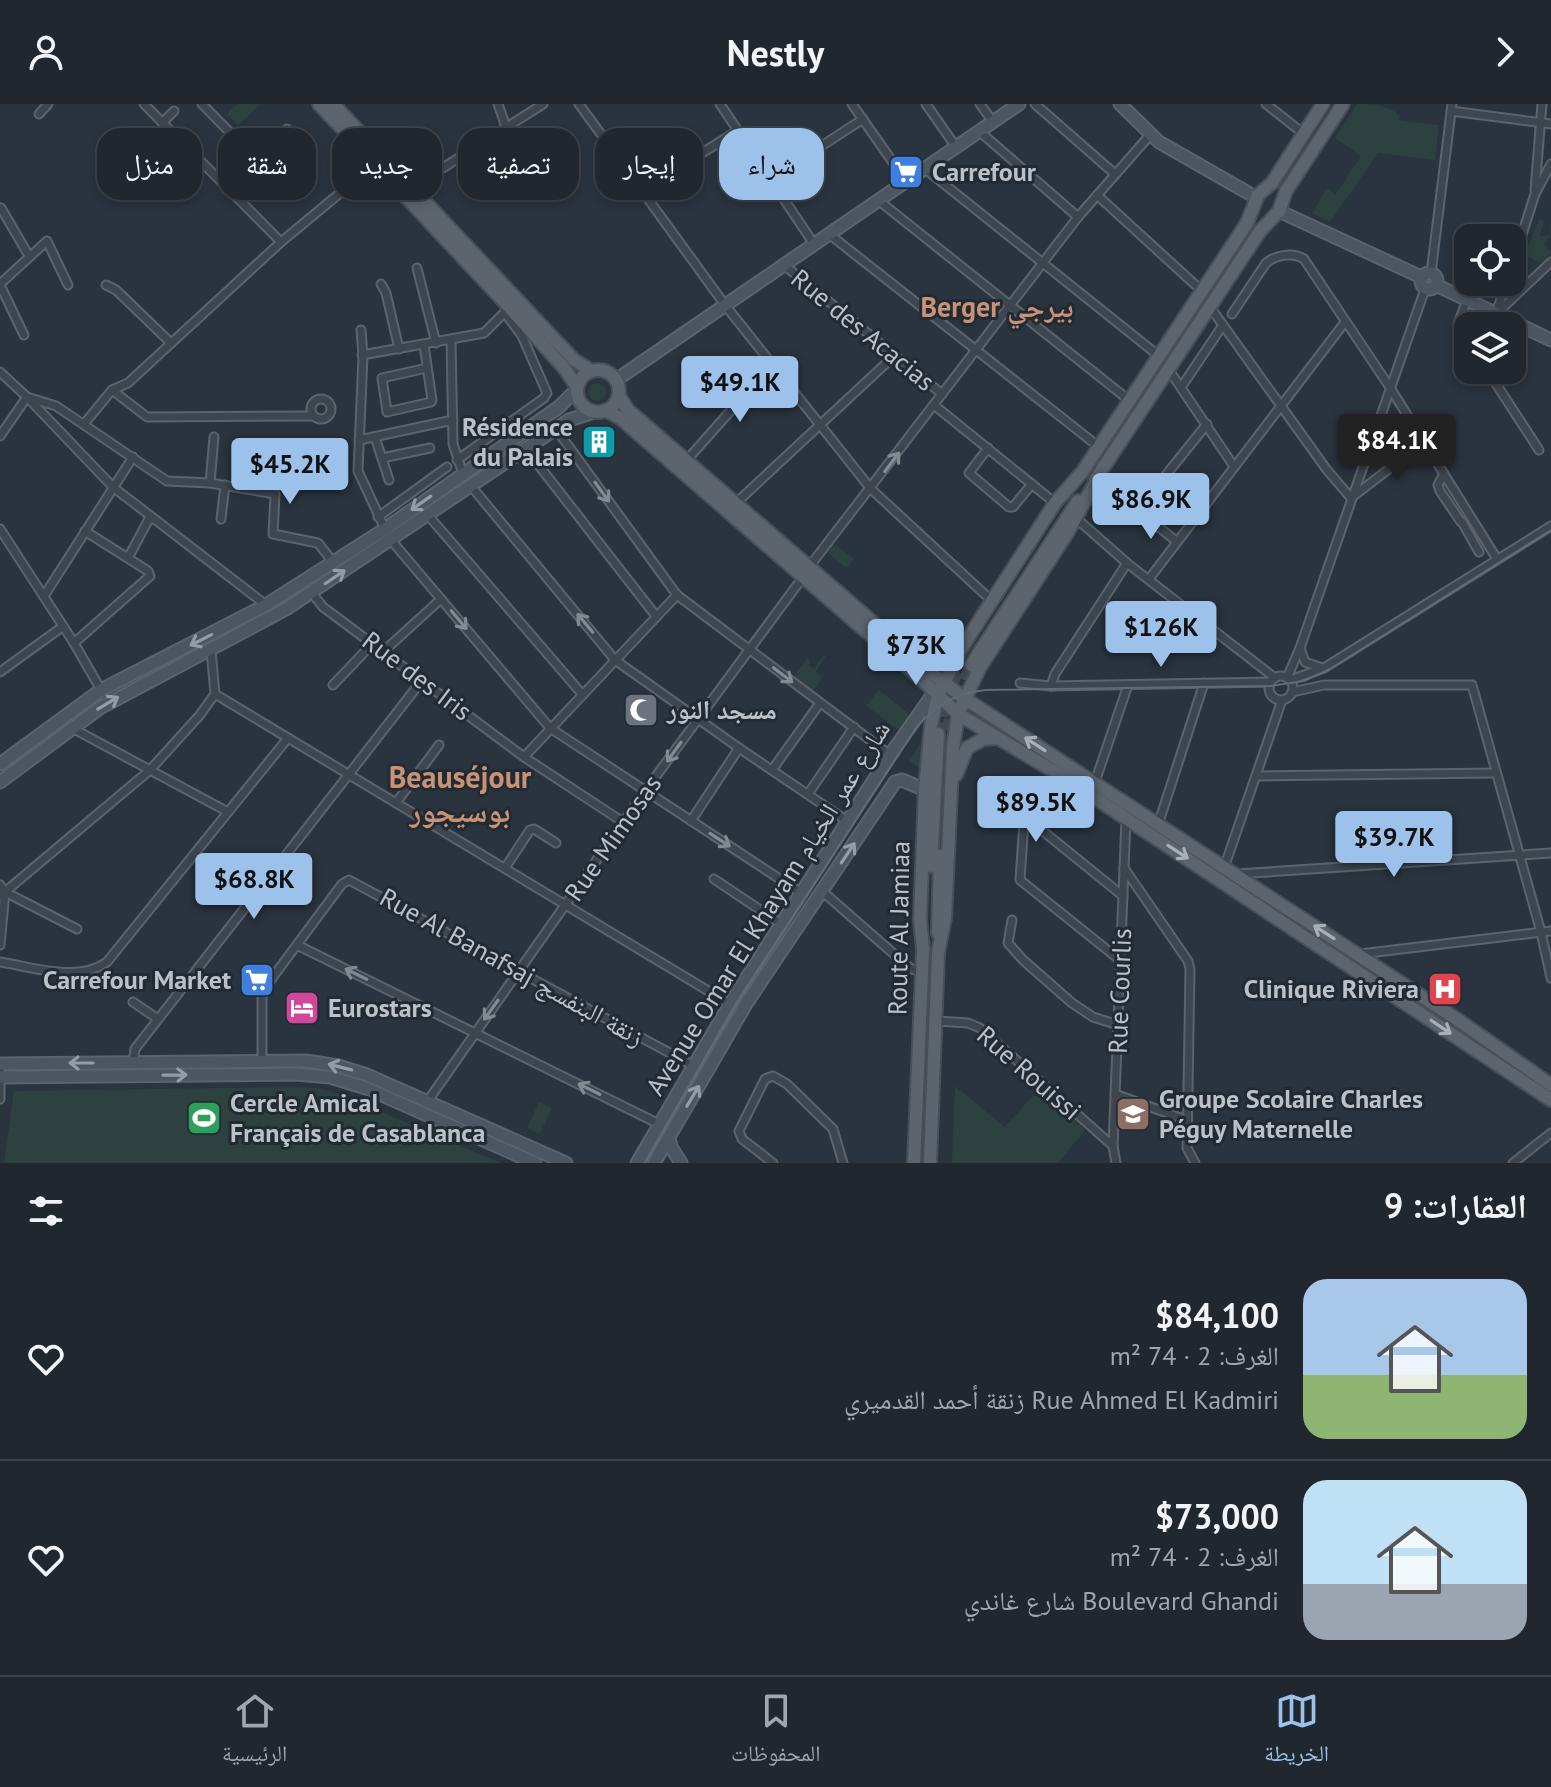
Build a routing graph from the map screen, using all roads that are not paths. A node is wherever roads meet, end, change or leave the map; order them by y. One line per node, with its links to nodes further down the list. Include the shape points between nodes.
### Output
1 (48, 104): 22 (street)
2 (144, 104): 26 (street)
3 (202, 104): 29 (street)
4 (319, 104): 30 (main road)
5 (333, 104): 31 (main road)
6 (498, 104): 28 (street)
7 (543, 104): 28 (street)
8 (579, 104): 32 (street)
9 (720, 104): 33 (street)
10 (852, 104): 23 (street)
11 (926, 104): 38 (street)
12 (980, 104): 24 (street)
13 (1019, 104): 24 (main road)
14 (1035, 104): 42 (street)
15 (1120, 104): 36 (main road)
16 (1266, 104): 35 (street)
17 (1323, 104): 35 (main road)
18 (1343, 104): 56 (main road)
19 (1542, 104): 25 (street)
20 (1451, 108): 25 (street); 67 (street)
21 (174, 111): 26 (street)
22 (39, 114)
23 (863, 119): 37 (street); 44 (street)
24 (993, 122): 34 (main road)
25 (1540, 122): 27 (street); 45 (street)
26 (162, 123): 43 (street)
27 (1551, 124)
28 (506, 127): 40 (street)
29 (224, 128)
30 (341, 128)
31 (356, 128)
32 (596, 128)
33 (735, 128)
34 (979, 131): 38 (main road); 57 (street)
35 (1304, 134): 47 (main road)
36 (1150, 135): 42 (street, Rue Mimosas); 47 (main road, via 1199,168)
37 (824, 144)
38 (956, 147): 41 (main road)
39 (1551, 164): 45 (street)
40 (442, 168)
41 (924, 168): 44 (main road); 64 (street)
42 (1115, 174): 46 (street, Rue Mimosas)
43 (218, 181)
44 (906, 181): 54 (main road)
45 (1535, 194): 58 (street)
46 (1097, 195): 57 (street, Rue Mimosas); 73 (street)
47 (1259, 198): 56 (main road, via 1263,215); 56 (main road, via 1275,192); 73 (main road)
48 (237, 200): 60 (street)
49 (332, 200): 60 (street)
50 (408, 200): 79 (main road)
51 (425, 200): 101 (main road, via 574,360)
52 (649, 200): 78 (street)
53 (785, 200): 61 (street)
54 (878, 200): 59 (main road); 76 (street)
55 (1, 208): 62 (street)
56 (1278, 209): 67 (main road); 77 (main road)
57 (1078, 217): 64 (street, Rue Mimosas)
58 (1525, 224)
59 (829, 234): 61 (main road); 95 (street)
60 (281, 242): 91 (street)
61 (814, 244): 65 (main road)
62 (29, 256): 69 (street); 70 (street, via 44,242 50,243)
63 (1551, 262): 72 (street)
64 (1043, 263): 76 (street, Rue Mimosas); 98 (street)
65 (784, 265): 78 (main road); 97 (street, Rue des Acacias)
66 (417, 268): 92 (street)
67 (1428, 281): 75 (main road); 107 (street)
68 (381, 284): 94 (street)
69 (0, 285): 88 (street)
70 (68, 285)
71 (106, 285): 91 (street)
72 (1526, 285)
73 (1202, 291): 98 (main road)
74 (1515, 296): 82 (street)
75 (1467, 300): 80 (street); 81 (main road)
76 (1010, 307): 95 (street, Rue Mimosas); 113 (street)
77 (1210, 307): 85 (street); 100 (main road)
78 (728, 309): 102 (street); 104 (main road)
79 (507, 310): 89 (street, via 488,332); 108 (main road); 135 (street, via 546,396)
80 (1462, 312)
81 (1492, 312)
82 (1498, 312)
83 (1232, 314): 84 (street, via 1266,263 1294,255 1307,262)
84 (1345, 322): 107 (street); 114 (street)
85 (1223, 325): 106 (street); 114 (street)
86 (1526, 328): 90 (main road)
87 (361, 330): 96 (street)
88 (24, 335)
89 (451, 340): 92 (street); 118 (street)
90 (1551, 340)
91 (171, 343): 109 (street, via 128,383)
92 (436, 343): 93 (street)
93 (424, 345): 94 (street); 99 (street)
94 (399, 349): 96 (street)
95 (977, 350): 110 (street, Rue Mimosas); 128 (street)
96 (362, 355): 126 (street)
97 (894, 356): 110 (street, Rue des Acacias); 121 (street)
98 (1159, 356): 113 (main road)
99 (427, 368): 99 (street, via 431,402 387,412 382,378)
100 (1169, 370): 106 (street); 141 (main road)
101 (592, 371): 104 (main road, via 607,372); 108 (main road)
102 (777, 371): 121 (street); 136 (street, via 741,399)
103 (0, 372): 112 (street)
104 (616, 380): 111 (main road)
105 (1496, 384): 132 (street)
106 (1182, 386): 120 (street)
107 (1389, 386): 127 (street); 150 (street)
108 (577, 388): 116 (main road, via 580,403); 140 (main road, via 559,407)
109 (112, 390): 117 (street, via 147,417); 119 (street)
110 (942, 394): 115 (street, Rue Mimosas)
111 (619, 396): 116 (main road); 136 (main road)
112 (27, 397): 119 (street, via 47,401); 123 (street); 148 (street)
113 (1130, 401): 128 (main road)
114 (1281, 403): 137 (street); 150 (street)
115 (934, 405): 130 (street); 149 (street, Rue Mimosas, one-way to 115)
116 (600, 411): 122 (main road); 170 (main road, via 620,418)
117 (313, 416)
118 (453, 420): 125 (street); 135 (street)
119 (84, 424): 133 (street)
120 (1207, 424): 137 (street); 164 (street, via 1141,506 1145,516)
121 (820, 425): 149 (street); 151 (street)
122 (556, 429): 131 (main road); 173 (street, one-way to 173)
123 (0, 436)
124 (214, 437): 144 (street)
125 (375, 437): 126 (street); 134 (street)
126 (359, 440): 156 (street, via 358,471)
127 (1424, 442): 142 (street); 150 (street)
128 (1099, 447): 139 (main road)
129 (430, 448): 134 (street)
130 (988, 448): 145 (street); 145 (street, via 969,473 1009,507)
131 (526, 449): 147 (main road); 178 (street)
132 (1539, 450)
133 (133, 457): 144 (street, via 171,483); 148 (street)
134 (382, 458): 143 (street)
135 (457, 460): 140 (street)
136 (686, 461): 151 (main road)
137 (1233, 465): 164 (street)
138 (447, 467): 156 (street)
139 (1083, 471): 141 (main road, via 967,664); 152 (main road)
140 (463, 474): 163 (main road, one-way to 163)
141 (1100, 474): 158 (main road, Route Al Jamiaa)
142 (1444, 474): 154 (street); 159 (street, via 1440,491)
143 (389, 480)
144 (210, 483): 146 (street)
145 (1032, 484): 152 (street)
146 (225, 485): 157 (street); 168 (street, via 275,494 273,534 318,543)
147 (471, 486): 153 (main road); 186 (street, one-way to 147)
148 (113, 487): 155 (street); 162 (street)
149 (871, 489): 170 (street, Rue Mimosas); 176 (street)
150 (1351, 498): 182 (street)
151 (736, 503): 170 (main road)
152 (1055, 503): 176 (main road)
153 (427, 514): 163 (main road); 203 (street)
154 (1470, 516): 159 (street); 167 (street)
155 (150, 517): 166 (street); 177 (street)
156 (378, 517): 163 (street)
157 (221, 519)
158 (1077, 519): 169 (street); 204 (main road, Route Al Jamiaa)
159 (1461, 522): 165 (street)
160 (1551, 526): 167 (street)
161 (0, 529): 174 (street)
162 (85, 531): 166 (street); 174 (street)
163 (388, 534): 168 (main road); 172 (main road, one-way to 163); 175 (street)
164 (1176, 541): 171 (street)
165 (1479, 552)
166 (128, 558): 180 (street, via 148,571 149,578)
167 (1497, 559): 188 (street)
168 (333, 562): 177 (main road)
169 (1127, 563): 171 (street); 198 (street)
170 (806, 572): 183 (street, Rue Mimosas); 199 (main road)
171 (1149, 579): 187 (street)
172 (312, 593): 181 (street, Rue des Iris); 184 (main road)
173 (677, 595): 178 (street); 183 (street)
174 (44, 596): 179 (street)
175 (441, 599): 185 (street); 211 (street, one-way to 211)
176 (992, 601): 199 (main road)
177 (266, 605): 200 (main road, one-way to 200)
178 (656, 616): 186 (street)
179 (62, 627): 180 (street); 189 (street)
180 (74, 643): 200 (street)
181 (373, 643): 185 (street, Rue des Iris); 196 (street)
182 (1300, 648): 188 (street, via 1305,662); 191 (street)
183 (748, 649): 206 (street, one-way to 206); 208 (street, Rue Mimosas)
184 (211, 650): 202 (street); 209 (main road, one-way to 184)
185 (384, 651): 190 (street, Rue des Iris)
186 (615, 660): 203 (street); 208 (street)
187 (1258, 664): 192 (street); 195 (street)
188 (1324, 668): 191 (street)
189 (0, 672)
190 (423, 679): 217 (street, Rue des Iris); 222 (street)
191 (1288, 679): 192 (street); 201 (street)
192 (1273, 680): 195 (street); 205 (street, via 1272,695)
193 (1020, 683): 198 (street)
194 (1204, 683): 195 (street); 197 (street); 236 (street)
195 (1251, 683)
196 (333, 685)
197 (1128, 685): 198 (street); 225 (street)
198 (1051, 686)
199 (938, 689): 204 (main road); 207 (main road); 216 (main road, Avenue Omar El Khayam شارع عمر الخيام); 226 (main road, Route Al Jamiaa)
200 (101, 690): 218 (main road)
201 (1292, 692): 205 (street); 221 (street, via 1324,685 1472,685)
202 (215, 694): 212 (street); 219 (street)
203 (582, 694): 211 (street)
204 (964, 698): 207 (main road, Route Al Jamiaa); 225 (main road, one-way to 204)
205 (1282, 700): 223 (street)
206 (820, 703): 210 (street); 220 (street)
207 (958, 714): 213 (main road); 227 (main road, Route Al Jamiaa)
208 (698, 719): 215 (street); 228 (street, Rue Mimosas, one-way to 228)
209 (71, 727): 219 (street); 224 (main road)
210 (854, 727): 216 (street); 229 (street)
211 (550, 728): 217 (street); 228 (street)
212 (288, 738): 222 (street); 231 (street)
213 (998, 738): 227 (main road, via 967,748); 232 (main road)
214 (439, 745): 230 (street)
215 (739, 748): 220 (street); 233 (street)
216 (890, 755): 234 (main road, Avenue Omar El Khayam شارع عمر الخيام)
217 (524, 757): 235 (street, Rue des Iris)
218 (0, 764)
219 (150, 770): 231 (street); 244 (street)
220 (772, 770): 229 (street)
221 (1496, 773): 223 (street); 239 (street)
222 (348, 775): 230 (street); 266 (street)
223 (1256, 776): 242 (street)
224 (0, 782)
225 (1095, 782): 236 (main road)
226 (925, 790): 245 (main road, Avenue Omar El Khayam شارع عمر الخيام, one-way to 226, via 895,782); 256 (main road, Route Al Jamiaa)
227 (951, 790): 257 (main road, Route Al Jamiaa, via 945,918)
228 (645, 791): 233 (street); 235 (street, Rue Mimosas)
229 (808, 794): 234 (street)
230 (396, 803): 240 (street)
231 (228, 812): 260 (street, via 102,966 79,973)
232 (1126, 818): 241 (street, Rue Courlis); 278 (main road, one-way to 278)
233 (691, 821): 246 (street, one-way to 246)
234 (847, 821): 246 (main road, Avenue Omar El Khayam شارع عمر الخيام)
235 (623, 822): 248 (street, Rue Mimosas)
236 (1158, 825): 242 (main road)
237 (556, 843): 240 (street, via 530,830)
238 (1551, 853): 239 (street)
239 (1519, 855): 242 (street); 253 (street)
240 (505, 868): 248 (street)
241 (1124, 868): 247 (street, Rue Courlis); 280 (street, via 1190,969)
242 (1230, 871): 258 (main road, one-way to 242)
243 (714, 879): 250 (street)
244 (2, 891): 251 (street); 254 (street)
245 (822, 891): 262 (street, via 911,969); 283 (main road, Avenue Omar El Khayam شارع عمر الخيام, one-way to 245, via 746,1004)
246 (801, 893): 250 (main road, Avenue Omar El Khayam شارع عمر الخيام)
247 (1123, 896): 259 (street, Rue Courlis); 259 (street, via 1024,811 1020,880)
248 (566, 905): 261 (street, Rue Mimosas); 265 (street)
249 (1012, 920): 268 (street, via 1008,943 1023,960 1088,1014)
250 (781, 924): 265 (main road, Avenue Omar El Khayam شارع عمر الخيام)
251 (77, 929)
252 (1551, 931): 253 (street)
253 (1541, 932): 258 (street); 263 (street)
254 (0, 945)
255 (297, 945): 261 (street, Rue Al Banafsaj زنقة البنفسج, via 349,880); 269 (street, one-way to 255); 270 (street, Rue Al Banafsaj زنقة البنفسج, via 262,994)
256 (923, 949): 257 (main road, via 942,734); 262 (main road, Route Al Jamiaa)
257 (938, 953): 267 (main road, Route Al Jamiaa)
258 (1358, 954): 275 (main road)
259 (1121, 961): 268 (street, Rue Courlis)
260 (0, 962)
261 (519, 971): 269 (street, Rue Mimosas, one-way to 269); 272 (street, Rue Al Banafsaj زنقة البنفسج)
262 (922, 971): 294 (main road, Route Al Jamiaa)
263 (1551, 978)
264 (133, 1002): 266 (street)
265 (730, 1004): 272 (main road, Avenue Omar El Khayam شارع عمر الخيام)
266 (158, 1019): 271 (street, via 135,1049)
267 (937, 1021): 285 (street, Rue Rouissi, via 980,1028); 295 (main road, Route Al Jamiaa)
268 (1118, 1025): 276 (street, Rue Courlis)
269 (474, 1033): 279 (street, Rue Mimosas); 281 (street, one-way to 269)
270 (262, 1062): 271 (main road); 279 (main road, one-way to 270, via 348,1068 306,1061)
271 (133, 1063): 273 (main road, one-way to 273)
272 (692, 1065): 281 (main road, Avenue Omar El Khayam شارع عمر الخيام)
273 (0, 1067): 274 (street)
274 (0, 1077): 277 (street); 287 (main road, one-way to 287, via 318,1075 366,1088)
275 (1551, 1085)
276 (1115, 1094): 280 (street); 285 (street, Rue Courlis)
277 (0, 1099)
278 (1551, 1100)
279 (427, 1102): 288 (main road)
280 (1186, 1120): 297 (street, via 1187,1148)
281 (659, 1124): 289 (main road, Avenue Omar El Khayam شارع عمر الخيام)
282 (1551, 1133): 286 (street)
283 (669, 1138): 290 (main road, Avenue Omar El Khayam شارع عمر الخيام); 291 (main road)
284 (1551, 1143): 286 (street)
285 (1113, 1146): 296 (street, Rue Courlis)
286 (1533, 1150): 298 (street)
287 (535, 1163)
288 (566, 1163)
289 (637, 1163)
290 (654, 1163)
291 (681, 1163)
292 (773, 1163): 293 (street, via 739,1131 765,1079 773,1076 833,1129)
293 (843, 1163)
294 (914, 1163)
295 (930, 1163)
296 (1116, 1163)
297 (1195, 1163)
298 (1513, 1163)

